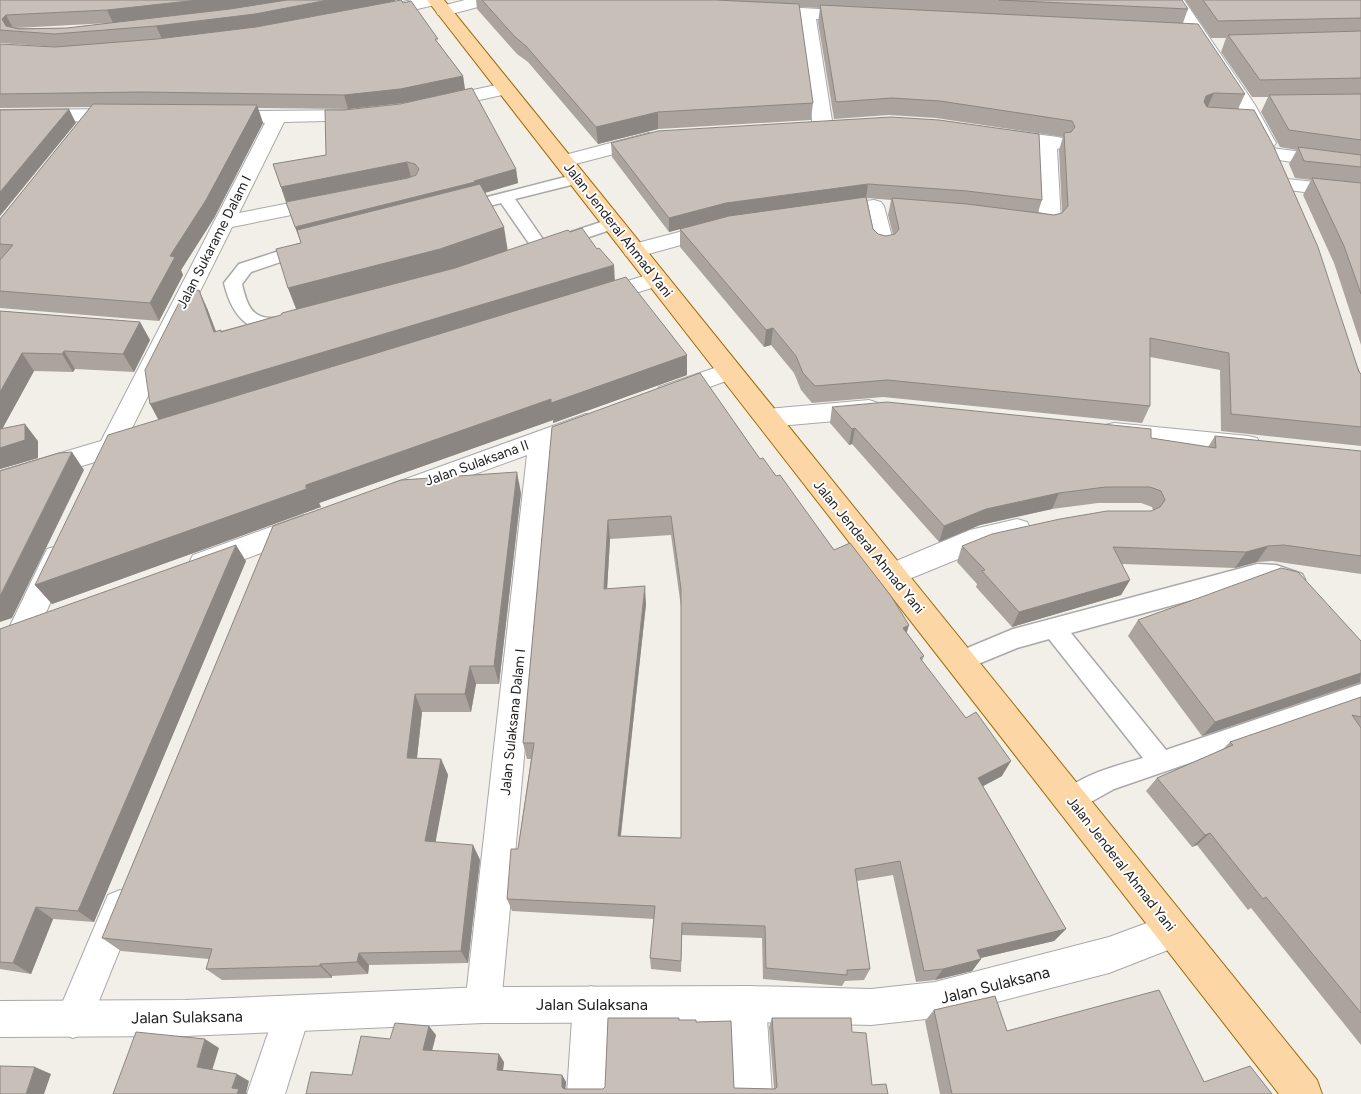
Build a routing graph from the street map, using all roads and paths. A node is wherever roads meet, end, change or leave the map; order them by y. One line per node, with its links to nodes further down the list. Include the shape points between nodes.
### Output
1 (483, 0): 3 (street)
2 (1176, 0): 10 (street)
3 (437, 4): 7 (street); 12 (main road, Jalan Jenderal Ahmad Yani)
4 (784, 6): 5 (street); 6 (street)
5 (748, 10)
6 (807, 13): 8 (street); 20 (street)
7 (365, 15)
8 (875, 17)
9 (1178, 33): 10 (street)
10 (1201, 40): 11 (street); 24 (street, via 1250,112)
11 (1224, 45)
12 (506, 89): 13 (street); 26 (main road, Jalan Jenderal Ahmad Yani)
13 (421, 107)
14 (138, 114): 16 (street)
15 (375, 114): 19 (street)
16 (95, 115): 17 (street); 23 (street)
17 (0, 116)
18 (240, 117): 19 (street)
19 (277, 118): 33 (street, Jalan Sukarame Dalam I)
20 (822, 127)
21 (988, 134): 32 (street, via 1052,143 1050,222 1044,225)
22 (666, 136): 26 (street)
23 (77, 137)
24 (1272, 154): 25 (street); 27 (street, via 1290,194)
25 (1361, 166)
26 (570, 170): 28 (lane); 34 (main road, Jalan Jenderal Ahmad Yani)
27 (1361, 193)
28 (505, 197): 30 (lane); 38 (lane)
29 (345, 198): 33 (street)
30 (448, 212)
31 (809, 213): 37 (street, via 884,207)
32 (1001, 219)
33 (224, 222): 52 (street, Jalan Sukarame Dalam I, via 159,331)
34 (613, 223): 38 (lane); 39 (main road, Jalan Jenderal Ahmad Yani)
35 (735, 224): 39 (street)
36 (323, 243): 43 (lane, via 245,268 233,283 238,305 254,321 272,325)
37 (883, 245)
38 (541, 248): 40 (lane)
39 (634, 251): 41 (main road, Jalan Jenderal Ahmad Yani)
40 (523, 255)
41 (657, 279): 42 (street); 44 (main road, Jalan Jenderal Ahmad Yani)
42 (582, 302)
43 (303, 319)
44 (730, 371): 45 (street); 48 (main road, Jalan Jenderal Ahmad Yani)
45 (649, 400)
46 (892, 409): 48 (street)
47 (613, 413): 51 (street, Jalan Sulaksana II)
48 (767, 418): 63 (main road, Jalan Jenderal Ahmad Yani)
49 (1088, 429): 53 (street)
50 (156, 433): 52 (street)
51 (541, 439): 56 (street, Jalan Sulaksana II); 76 (street, Jalan Sulaksana Dalam I)
52 (109, 448): 54 (street); 55 (street, Jalan Sukarame Dalam I)
53 (1273, 448)
54 (0, 480)
55 (92, 484)
56 (383, 497)
57 (327, 518): 60 (street)
58 (1043, 524): 63 (street, via 980,538)
59 (67, 538): 67 (street)
60 (271, 538): 61 (street); 62 (street)
61 (180, 571)
62 (256, 575)
63 (892, 575): 68 (main road, Jalan Jenderal Ahmad Yani)
64 (1306, 593): 66 (lane, via 1294,580 1280,574 1257,573)
65 (52, 618): 67 (street)
66 (1054, 628): 68 (lane, via 1013,639); 70 (lane)
67 (8, 635)
68 (961, 661): 71 (main road, Jalan Jenderal Ahmad Yani)
69 (1361, 694): 70 (lane)
70 (1162, 762): 71 (lane, via 1110,778)
71 (1071, 801): 73 (main road, Jalan Jenderal Ahmad Yani)
72 (131, 880): 79 (street)
73 (1174, 931): 75 (street, Jalan Sulaksana, via 1109,955 935,1000 872,1007); 83 (main road, Jalan Jenderal Ahmad Yani)
74 (591, 1004): 75 (street, Jalan Sulaksana); 76 (street, Jalan Sulaksana); 81 (street)
75 (748, 1004): 82 (street)
76 (483, 1005): 77 (street, Jalan Sulaksana)
77 (292, 1014): 79 (street, Jalan Sulaksana); 80 (street)
78 (0, 1019): 79 (street, Jalan Sulaksana)
79 (73, 1020)
80 (266, 1094)
81 (586, 1094)
82 (754, 1094)
83 (1303, 1094)

